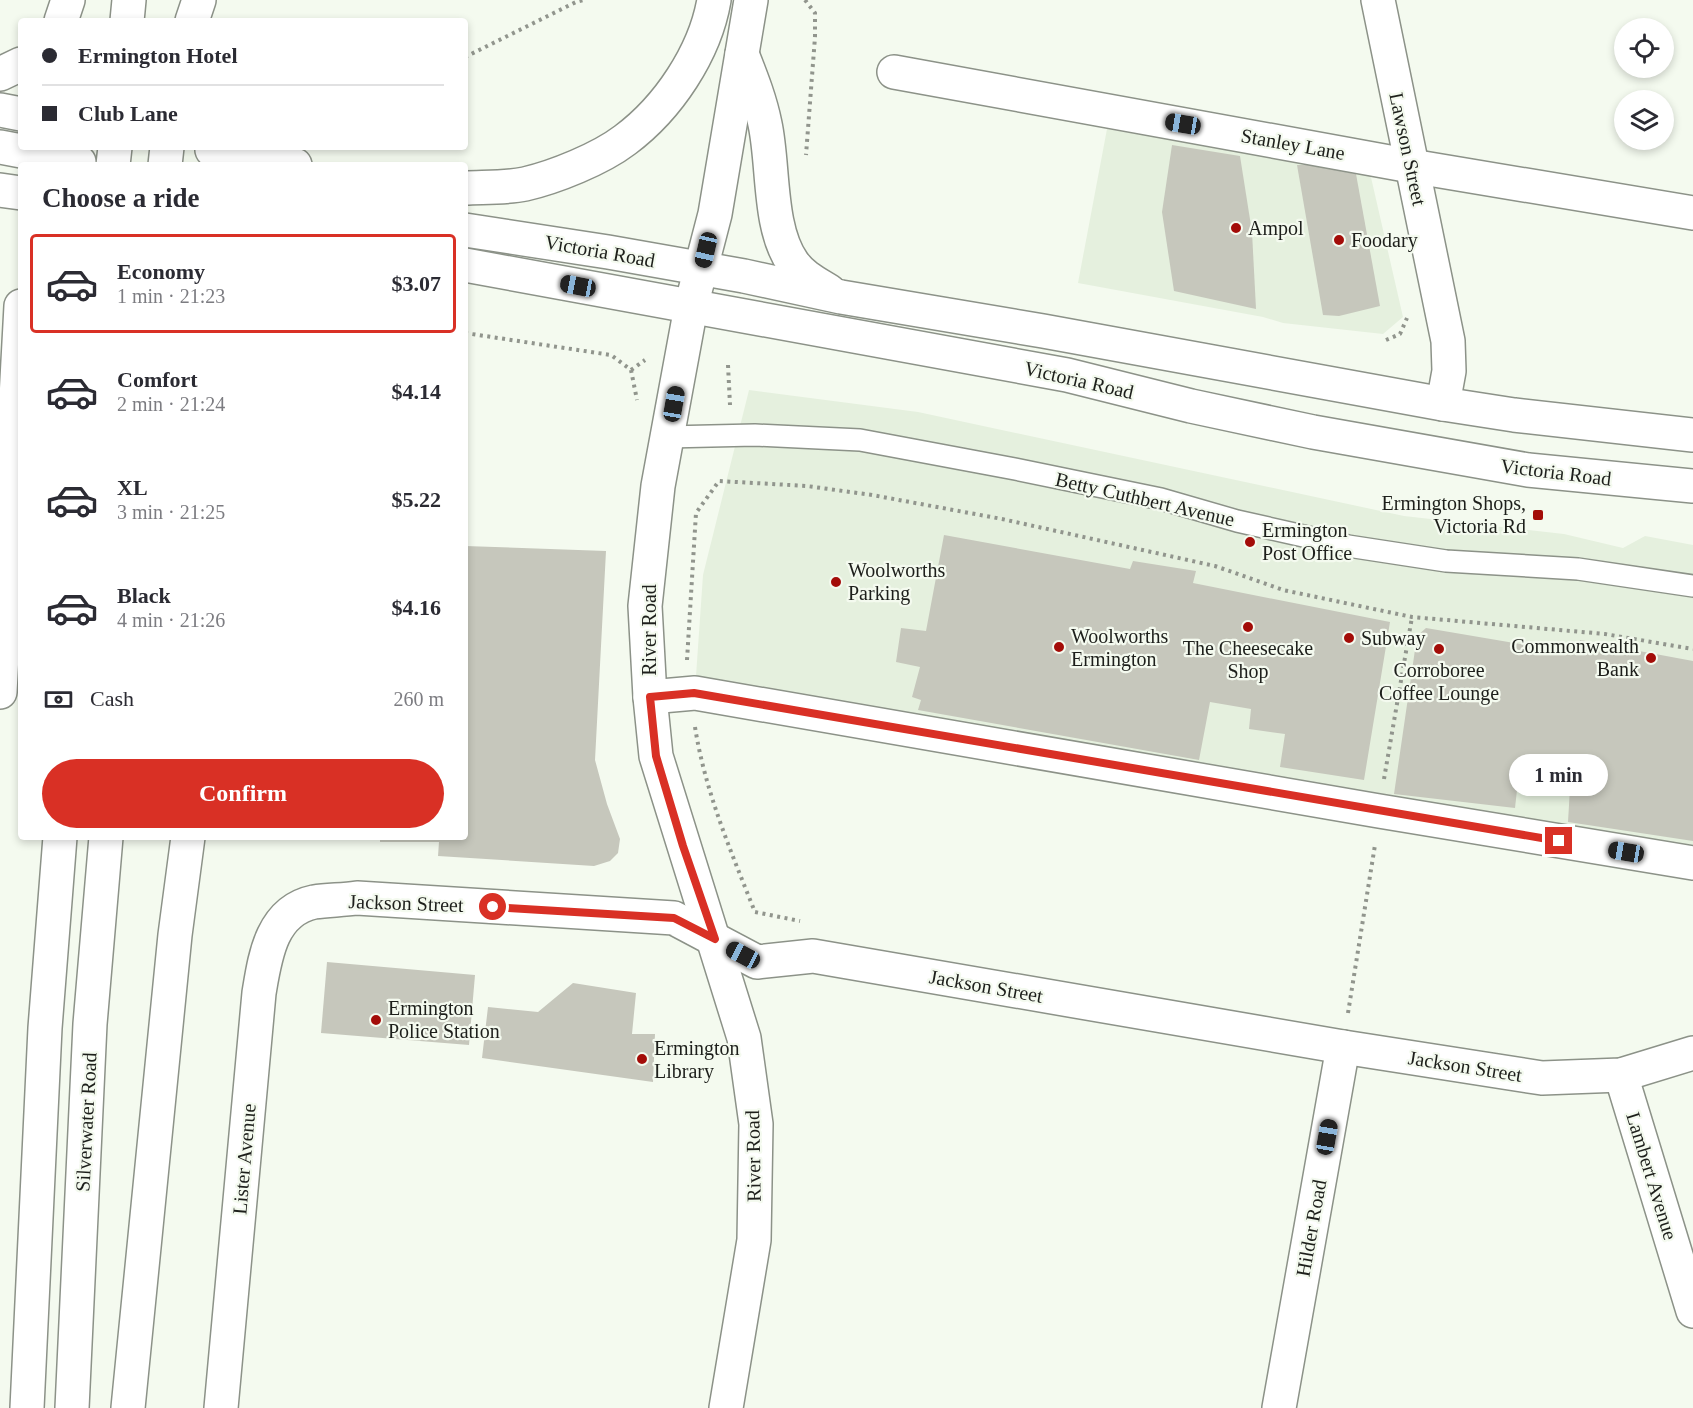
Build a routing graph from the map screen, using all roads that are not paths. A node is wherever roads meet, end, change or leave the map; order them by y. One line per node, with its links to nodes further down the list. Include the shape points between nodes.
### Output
1 (68, 0): 8 (main road)
2 (129, 0): 9 (main road)
3 (184, 0): 10 (main road)
4 (199, 0): 11 (main road)
5 (714, 0): 24 (main road, via 711,18 692,64 663,104 625,141 577,167 524,184)
6 (751, 0): 12 (main road, River Road)
7 (1378, 0): 23 (main road, Lawson Street)
8 (62, 18)
9 (127, 18)
10 (181, 18)
11 (193, 18)
12 (742, 53): 30 (main road, River Road, via 715,214); 31 (main road, via 765,125 784,248 794,265 811,281)
13 (18, 65): 15 (main road)
14 (894, 72): 23 (main road, Stanley Lane)
15 (0, 74)
16 (0, 110): 17 (main road)
17 (18, 113)
18 (0, 147): 20 (main road)
19 (212, 150): 22 (main road)
20 (44, 160): 21 (main road)
21 (79, 162)
22 (278, 162)
23 (1411, 166): 27 (main road, Stanley Lane); 35 (main road, Lawson Street, via 1448,341 1449,371)
24 (468, 188)
25 (0, 190): 26 (main road)
26 (18, 193)
27 (1693, 213)
28 (468, 230): 30 (main road, Victoria Road)
29 (468, 267): 32 (main road, Victoria Road)
30 (701, 269): 31 (main road, Victoria Road); 32 (main road, River Road)
31 (841, 297): 35 (main road, Victoria Road)
32 (691, 307): 37 (main road, River Road); 39 (main road, Victoria Road, via 1068,375 1325,434 1528,470)
33 (18, 358): 38 (main road)
34 (0, 392): 38 (main road)
35 (1443, 404): 36 (main road, Victoria Road)
36 (1693, 435)
37 (667, 437): 40 (lane, Betty Cuthbert Avenue, via 755,435 860,440 1161,499 1348,546 1446,561 1578,569); 42 (main road, River Road, via 645,606)
38 (13, 444): 41 (main road)
39 (1693, 486)
40 (1693, 586)
41 (0, 692)
42 (650, 697): 46 (main road, via 688,683); 48 (main road, River Road, via 656,756)
43 (60, 840): 53 (main road, via 45,1028)
44 (106, 840): 54 (main road, Silverwater Road, via 90,1024)
45 (188, 840): 55 (main road)
46 (1693, 863)
47 (285, 916): 48 (main road, Jackson Street, via 313,903 357,898 674,918); 56 (main road, Lister Avenue, via 267,949 259,993)
48 (715, 939): 49 (main road, Jackson Street, via 757,962 813,956); 57 (main road, River Road, via 744,1038 756,1124 754,1240)
49 (1345, 1034): 51 (main road, Jackson Street, via 1542,1078); 58 (main road, Hilder Road)
50 (1693, 1053): 51 (main road, Jackson Street)
51 (1621, 1075): 52 (main road, Lambert Avenue)
52 (1693, 1311)
53 (27, 1408)
54 (72, 1408)
55 (128, 1408)
56 (221, 1408)
57 (726, 1408)
58 (1279, 1408)

